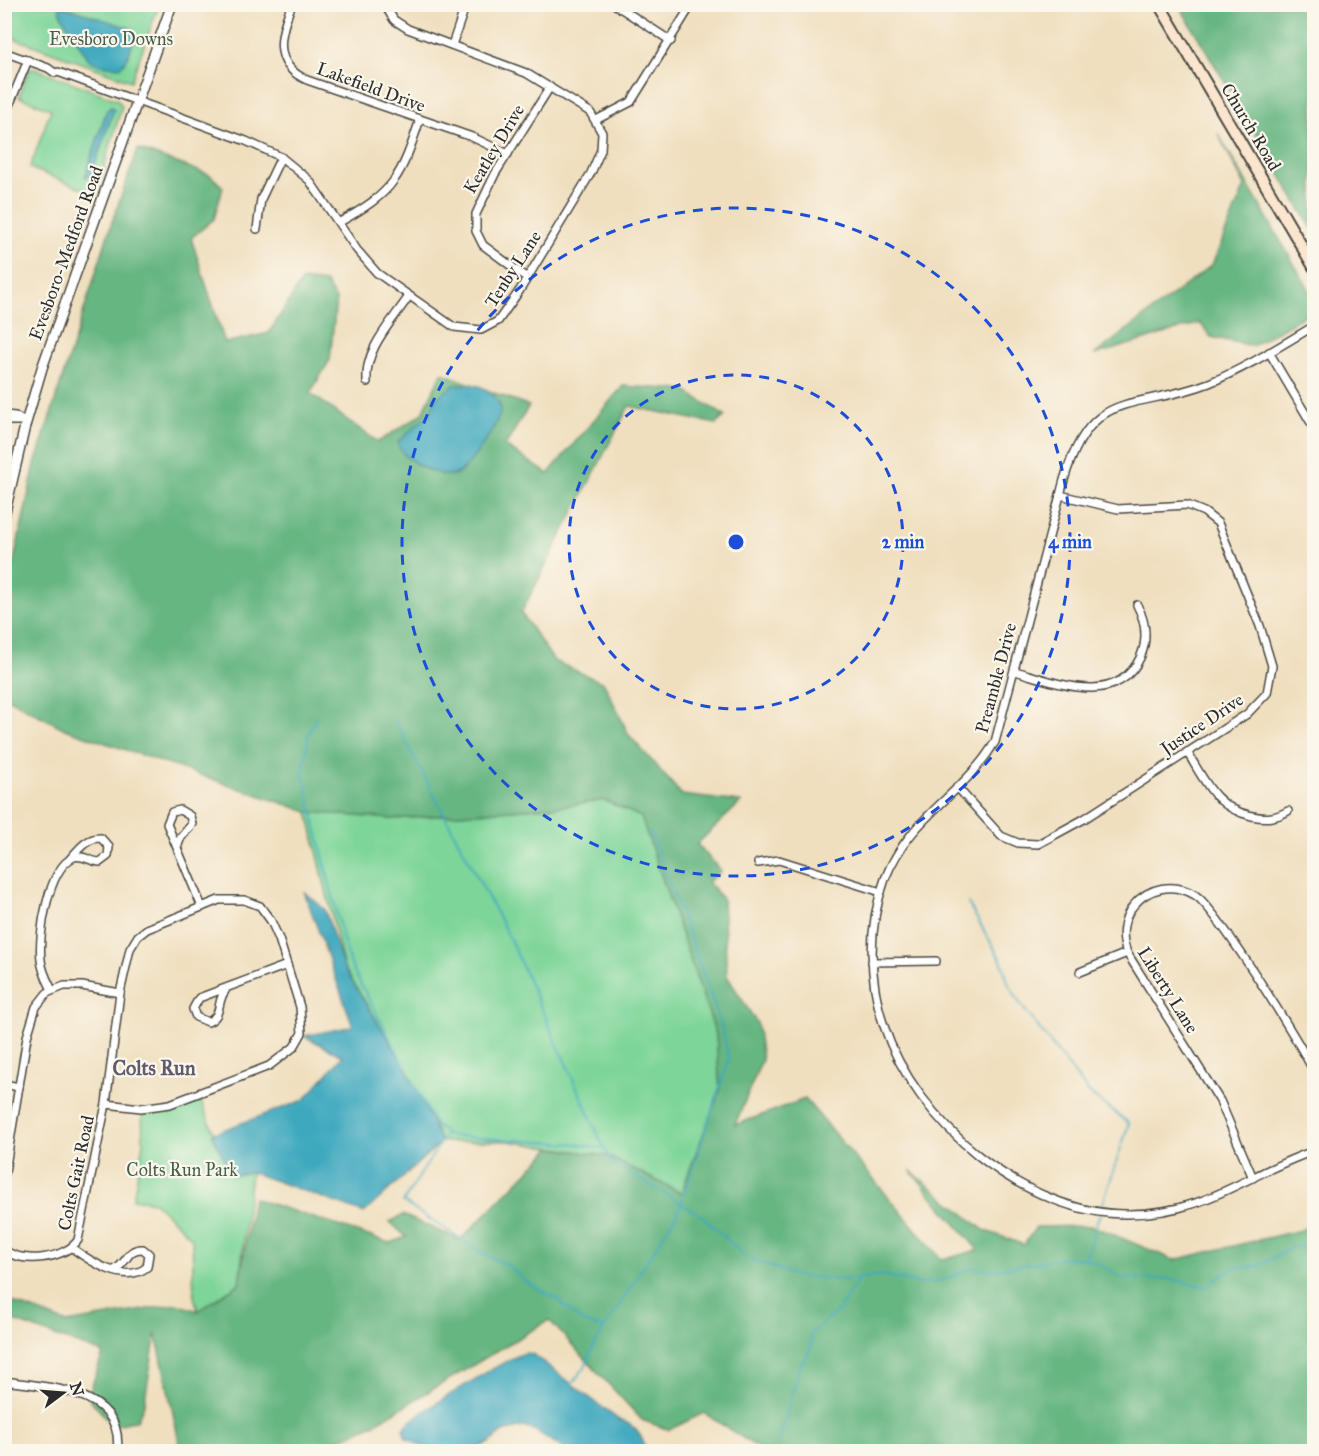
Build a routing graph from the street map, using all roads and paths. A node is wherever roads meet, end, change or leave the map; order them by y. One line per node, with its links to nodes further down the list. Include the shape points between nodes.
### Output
1 (172, 4): 13 (street, Evesboro-Medford Road)
2 (292, 4): 15 (street, Lakefield Drive, via 280,37 285,61 294,73)
3 (384, 4): 9 (street, via 400,25)
4 (466, 4): 9 (street)
5 (614, 4): 8 (street)
6 (692, 4): 8 (street)
7 (1159, 4): 21 (main road, Church Road)
8 (671, 41): 16 (street, via 631,102)
9 (452, 45): 12 (street, via 508,64)
10 (4, 52): 11 (street, Tenby Lane)
11 (28, 60): 13 (street, Tenby Lane); 14 (street)
12 (550, 87): 16 (street); 17 (street, Keatley Drive)
13 (137, 103): 18 (street, Tenby Lane); 29 (street, Evesboro-Medford Road)
14 (4, 118)
15 (420, 119): 17 (street, Lakefield Drive); 19 (street, via 395,183 376,201)
16 (596, 120): 22 (street, Tenby Lane, via 603,141 599,158)
17 (508, 154): 22 (street, Keatley Drive, via 478,206 476,231 488,251)
18 (281, 157): 19 (street, Tenby Lane, via 306,176); 20 (street, via 261,199)
19 (340, 222): 23 (street, Tenby Lane, via 370,266)
20 (257, 229)
21 (1314, 267)
22 (527, 278): 23 (street, Tenby Lane, via 505,314 481,330 454,327)
23 (409, 296): 26 (street, via 375,347 368,363)
24 (1314, 326): 25 (street, Preamble Drive)
25 (1269, 352): 30 (street); 31 (street, Preamble Drive, via 1200,386 1132,402 1102,415 1076,444)
26 (367, 382)
27 (4, 415): 29 (street)
28 (4, 421): 29 (street)
29 (23, 422): 32 (street, Evesboro-Medford Road)
30 (1314, 428)
31 (1060, 495): 34 (street, Preamble Drive); 35 (street, Justice Drive, via 1118,509 1187,505 1204,512 1223,532 1267,647 1272,666 1270,684 1255,707)
32 (4, 516)
33 (1137, 605): 34 (street, via 1146,630 1144,645 1134,669 1120,681 1103,688 1085,689)
34 (1014, 671): 36 (street, Preamble Drive, via 994,742)
35 (1187, 752): 36 (street, Justice Drive, via 1065,831 1038,843 1018,843 1001,836); 37 (street, via 1216,797 1229,808 1268,819)
36 (957, 787): 41 (street, Preamble Drive, via 911,833)
37 (1288, 811)
38 (178, 845): 38 (street, via 167,824 169,815 180,810 188,813 192,824); 42 (street)
39 (69, 860): 39 (street, via 80,856 100,861 108,856 109,847 101,838 94,838); 48 (street, via 51,891 42,932 41,961)
40 (758, 863): 41 (street, via 779,860)
41 (881, 892): 45 (street, Preamble Drive)
42 (202, 907): 46 (street, Colts Gait Road, via 230,898 260,906 275,930); 50 (street, Colts Gait Road, via 138,936 127,958)
43 (1127, 953): 47 (street); 51 (street, Liberty Lane, via 1124,927 1138,901 1165,888 1194,894 1215,916); 57 (street, Liberty Lane, via 1220,1101)
44 (936, 961): 45 (street)
45 (872, 962): 57 (street, Preamble Drive, via 883,1025 916,1086 962,1141 1020,1184 1064,1205 1126,1215 1189,1206)
46 (287, 966): 49 (street); 54 (street, Colts Gait Road, via 303,1025 299,1040 283,1057 222,1085 160,1106)
47 (1080, 972)
48 (52, 990): 50 (street, via 73,985); 53 (street, via 41,999 32,1017)
49 (225, 991): 49 (street, via 199,998 193,1009 196,1017 204,1021 216,1018 219,999)
50 (120, 993): 54 (street, Colts Gait Road)
51 (1314, 1072)
52 (4, 1084): 53 (street)
53 (19, 1088): 56 (street)
54 (106, 1104): 58 (street, Colts Gait Road, via 80,1231)
55 (1314, 1151): 57 (street, Preamble Drive)
56 (4, 1178)
57 (1253, 1178)
58 (72, 1248): 59 (street, Colts Gait Road, via 46,1257); 61 (street, via 94,1263)
59 (7, 1251): 60 (street)
60 (4, 1261)
61 (114, 1270): 61 (street, via 143,1270 149,1264 149,1254 134,1249 123,1266)
62 (4, 1381): 63 (street, via 51,1386 90,1399 114,1424)
63 (117, 1452)

